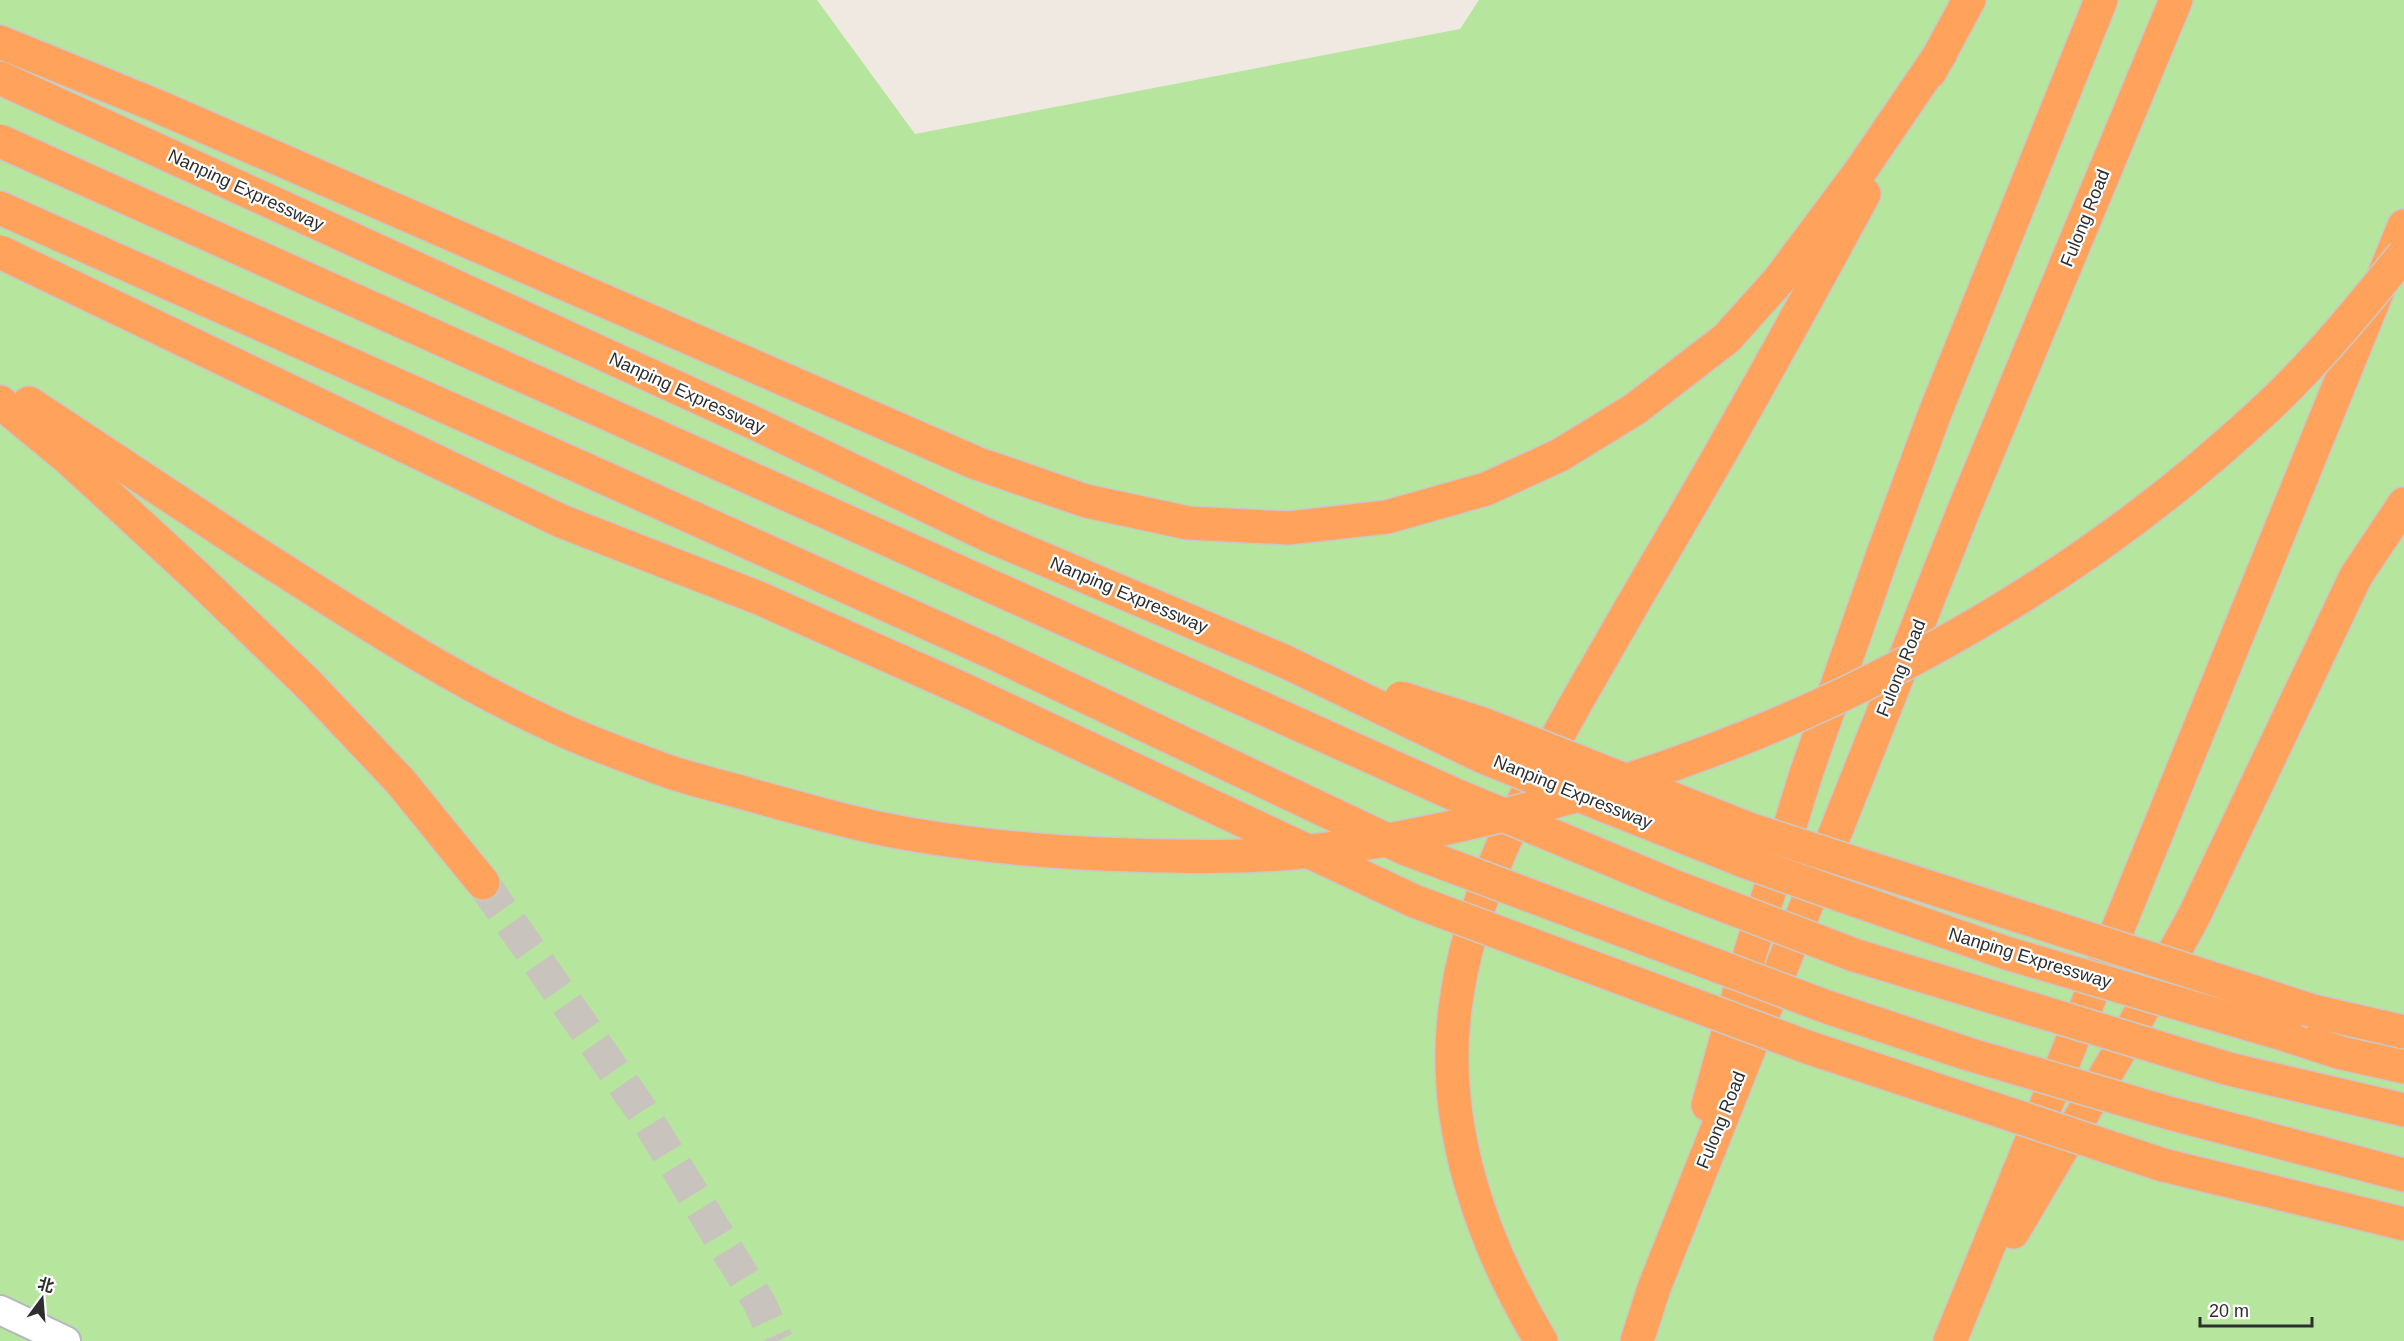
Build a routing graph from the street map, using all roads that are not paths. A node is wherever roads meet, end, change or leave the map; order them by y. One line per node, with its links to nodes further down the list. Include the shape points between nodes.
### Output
1 (1969, 0): 5 (highway)
2 (2101, 0): 22 (highway, bridge, via 1935,413 1810,763 1749,957)
3 (2176, 0): 22 (highway, Fulong Road, bridge, via 1965,507)
4 (0, 42): 5 (highway, via 157,106 976,463 1086,501 1188,523 1288,528 1387,517 1486,489 1560,455 1635,409 1726,338 1779,280)
5 (1941, 53): 26 (highway, bridge, via 1757,392 1553,745 1511,827 1476,914 1464,954 1455,1012 1453,1075 1461,1138 1473,1192 1490,1240)
6 (0, 78): 15 (highway, Nanping Expressway, bridge, via 741,417 987,535)
7 (0, 141): 19 (highway, bridge, via 1458,796 1676,887 1854,955 2229,1069)
8 (0, 208): 20 (highway, bridge, via 991,651 1406,849 1827,1006 1968,1054 2169,1113)
9 (2404, 226): 24 (highway)
10 (0, 252): 21 (highway, bridge, via 561,521 759,598 1414,900 1807,1047 2163,1165)
11 (2404, 254): 12 (highway, bridge, via 2319,356 2162,498 2020,598 1941,644 1779,725 1676,765 1575,798 1428,834 1310,852 1195,858 1053,852 912,835 792,807 673,773 548,724 414,653)
12 (0, 384)
13 (0, 402): 16 (highway, via 196,576 309,685 400,781)
14 (2404, 504): 24 (highway, via 2356,576 2194,916)
15 (1284, 661): 17 (highway, bridge, via 1483,724 1752,830 2313,1011); 18 (highway, Nanping Expressway, bridge, via 1484,757 1746,862 2006,953 2341,1053)
16 (483, 882)
17 (2404, 1032)
18 (2404, 1067)
19 (2404, 1110)
20 (2404, 1174)
21 (2404, 1224)
22 (1654, 1288): 27 (highway, Fulong Road)
23 (0, 1310): 25 (street)
24 (1953, 1335)
25 (66, 1341)
26 (1541, 1341)
27 (1636, 1341)

